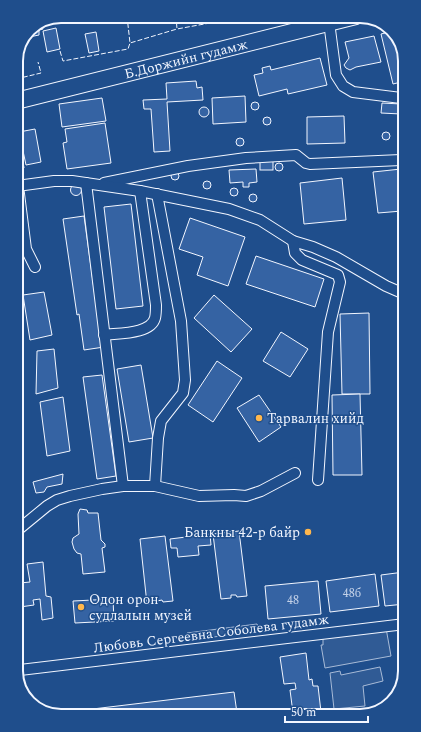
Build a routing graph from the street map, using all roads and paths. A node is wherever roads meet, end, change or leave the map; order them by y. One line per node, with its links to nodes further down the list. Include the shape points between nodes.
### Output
1 (325, 23): 4 (main road, Б.Доржийн гудамж)
2 (329, 23): 3 (street, via 336,75 343,86 353,92)
3 (398, 98)
4 (23, 99)
5 (398, 160): 7 (street, via 310,164 296,156 246,158 188,166)
6 (86, 183): 7 (street); 8 (street, via 54,181); 15 (street)
7 (97, 184): 9 (street)
8 (23, 185)
9 (140, 191): 10 (street); 15 (street, via 156,305 155,318 149,327 140,331)
10 (157, 194): 12 (street, via 229,209 260,220); 19 (street, via 181,321 185,380 183,393 161,420)
11 (23, 228): 13 (street, via 26,249)
12 (293, 241): 14 (street, via 336,257); 17 (street, via 295,252 302,260 338,275 340,282 328,332)
13 (35, 267)
14 (398, 291)
15 (104, 335): 18 (street)
16 (295, 473): 19 (street, via 246,496 199,496)
17 (318, 480)
18 (123, 486): 19 (street); 20 (street, via 57,500)
19 (155, 486)
20 (23, 525)
21 (398, 625): 22 (street, Любовь Сергеевна Соболева гудамж)
22 (23, 670)

